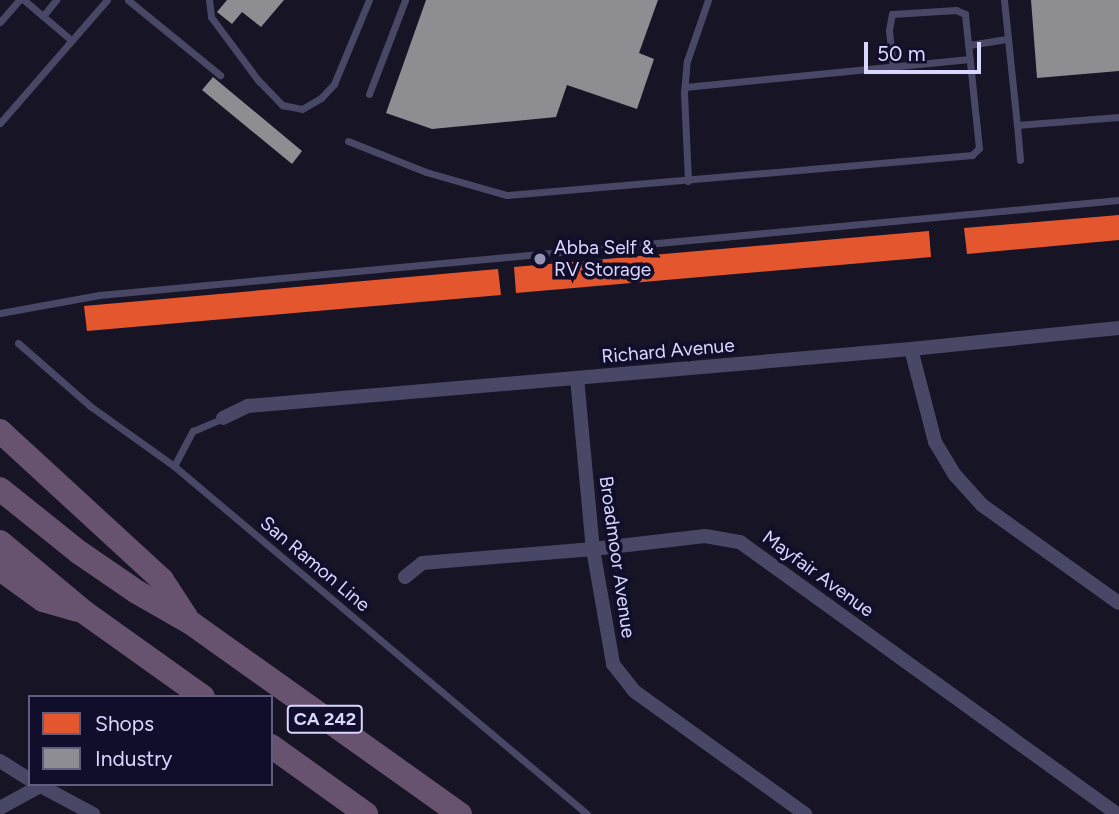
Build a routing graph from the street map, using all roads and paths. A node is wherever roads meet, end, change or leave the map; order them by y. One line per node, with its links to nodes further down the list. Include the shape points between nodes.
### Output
1 (23, 0): 10 (lane); 11 (lane)
2 (56, 0): 10 (lane)
3 (107, 0): 13 (lane)
4 (128, 0): 17 (lane)
5 (209, 0): 6 (lane, via 211,17 258,80 282,105 302,109 334,84)
6 (369, 0)
7 (405, 0): 19 (lane)
8 (708, 0): 18 (lane, via 687,61)
9 (1004, 0): 12 (lane)
10 (43, 16): 13 (lane)
11 (0, 22)
12 (1007, 39): 14 (lane); 22 (lane)
13 (71, 40): 21 (lane)
14 (969, 45): 15 (lane); 16 (lane, via 965,14 956,10 892,14)
15 (970, 59): 16 (lane); 25 (lane, via 979,148 972,155)
16 (893, 66): 18 (lane)
17 (220, 75)
18 (685, 87): 25 (lane)
19 (369, 94)
20 (1119, 117): 22 (lane)
21 (0, 124)
22 (1017, 125): 24 (lane)
23 (348, 141): 25 (lane, via 426,173 507,195)
24 (1020, 160)
25 (688, 181)
26 (1119, 200): 27 (lane, via 99,295)
27 (0, 313)
28 (1119, 328): 30 (street, Richard Avenue)
29 (18, 343): 34 (lane, San Ramon Line, via 90,406)
30 (911, 349): 31 (street, Richard Avenue); 40 (street, via 935,442 955,475 982,505)
31 (577, 378): 32 (street, Richard Avenue, via 248,406); 37 (street, Broadmoor Avenue)
32 (223, 418): 34 (lane, via 193,431)
33 (0, 431): 42 (highway, via 162,580)
34 (174, 466): 53 (lane, San Ramon Line)
35 (0, 489): 42 (highway, CA 242, via 137,593)
36 (0, 542): 41 (highway)
37 (593, 549): 39 (street, Mayfair Avenue, via 422,563); 54 (street, Broadmoor Avenue, via 613,664 634,691); 55 (street, Mayfair Avenue, via 705,536 740,542)
38 (0, 569): 41 (highway, via 43,600)
39 (405, 577)
40 (1119, 603)
41 (84, 612): 43 (highway)
42 (191, 623): 52 (highway, CA 242)
43 (200, 695)
44 (273, 747): 51 (highway, CA 242)
45 (0, 761): 46 (street)
46 (28, 778)
47 (32, 786): 49 (street)
48 (42, 786): 50 (street)
49 (0, 808)
50 (93, 814)
51 (366, 814)
52 (460, 814)
53 (587, 814)
54 (805, 814)
55 (1117, 814)

